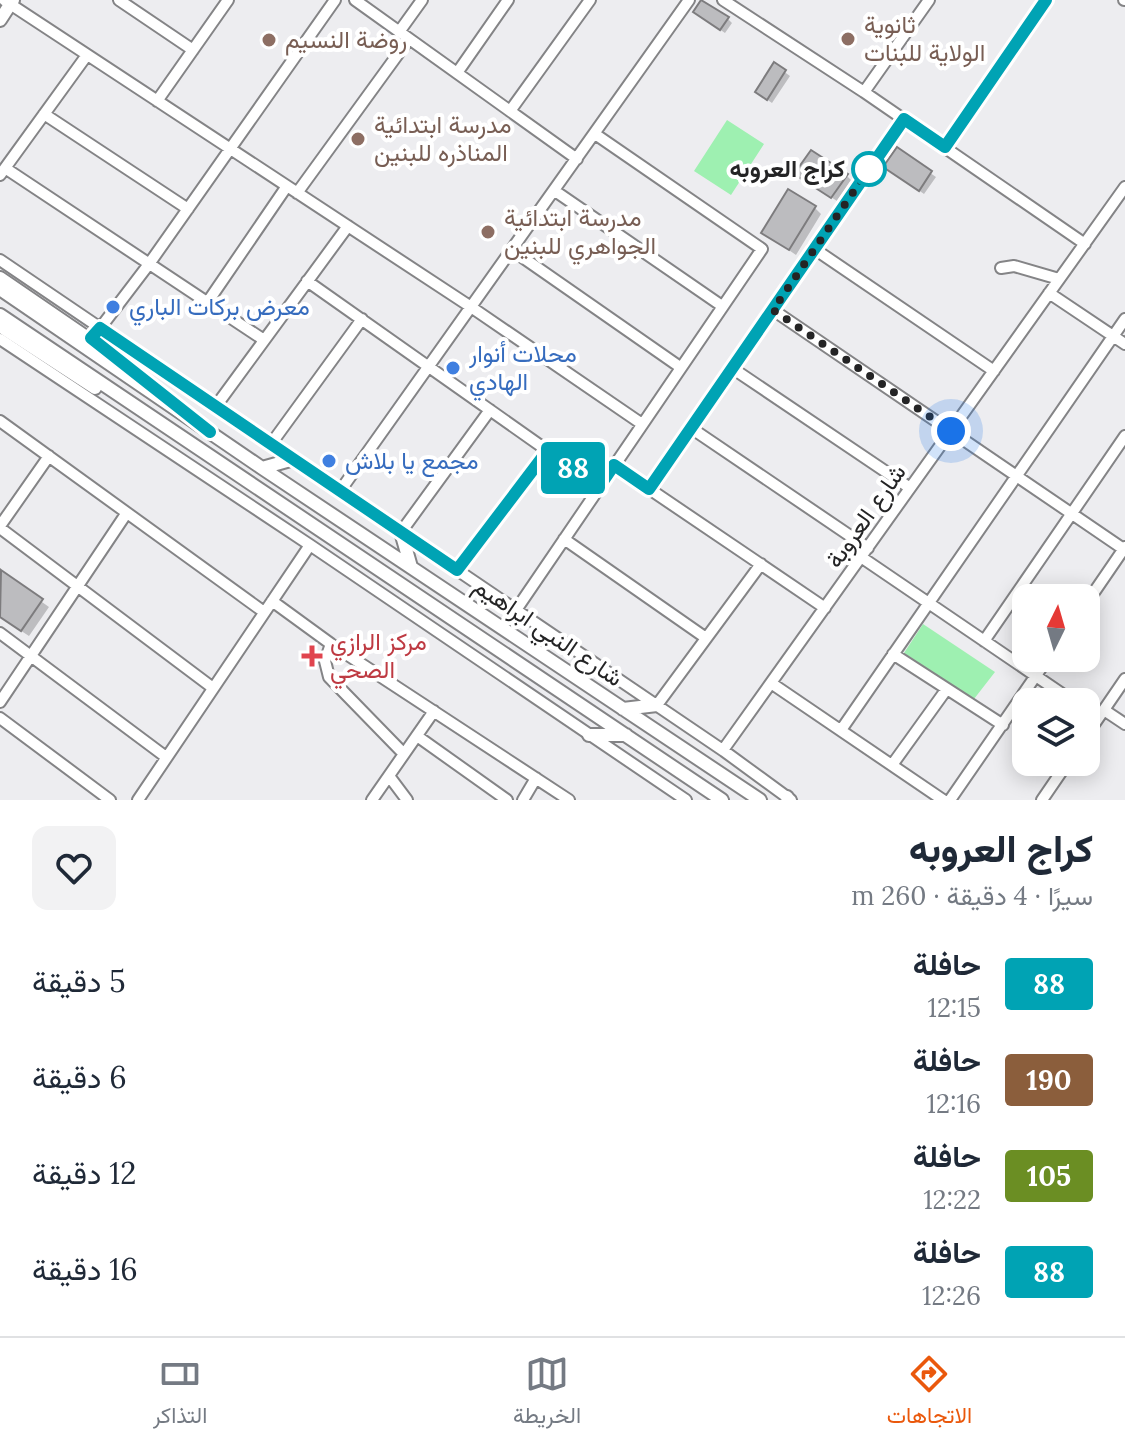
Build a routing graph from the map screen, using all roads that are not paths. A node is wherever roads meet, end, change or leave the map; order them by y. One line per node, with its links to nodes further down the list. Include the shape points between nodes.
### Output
1 (119, 0): 16 (street)
2 (228, 0): 16 (street)
3 (335, 0): 26 (street)
4 (355, 0): 14 (street)
5 (422, 0): 14 (street)
6 (508, 0): 18 (street)
7 (590, 0): 21 (street)
8 (689, 0): 24 (street)
9 (723, 0): 19 (street)
10 (929, 0): 19 (street)
11 (1046, 0): 25 (street)
12 (9, 2): 13 (main road); 17 (street)
13 (0, 20)
14 (399, 32): 15 (street)
15 (409, 39): 18 (street); 32 (street)
16 (193, 50): 20 (street)
17 (87, 55): 20 (street); 22 (street)
18 (457, 73): 21 (street)
19 (864, 92): 23 (street)
20 (157, 101): 26 (street)
21 (510, 111): 27 (street)
22 (44, 114): 28 (street); 33 (street)
23 (904, 119): 25 (street); 36 (street)
24 (595, 134): 27 (street); 47 (street, via 762,249)
25 (945, 147): 35 (street)
26 (231, 149): 29 (street); 33 (street)
27 (577, 159): 31 (street)
28 (3, 172): 39 (street)
29 (287, 186): 32 (street); 46 (street)
30 (1125, 187): 35 (street, شارع العروبة)
31 (555, 191): 37 (street); 47 (street)
32 (297, 193): 34 (street)
33 (188, 209): 39 (street)
34 (348, 226): 43 (street); 48 (street)
35 (1085, 244): 42 (street, شارع العروبة)
36 (813, 248): 49 (street); 63 (street)
37 (512, 250): 48 (street); 61 (street)
38 (0, 260): 54 (street)
39 (149, 264): 46 (street); 54 (street)
40 (1001, 268): 42 (street, via 1014,266)
41 (0, 278): 54 (main road)
42 (1059, 279): 45 (street, شارع العروبة)
43 (307, 281): 51 (street); 57 (street)
44 (0, 289): 70 (main road, شارع النبي ابراهيم)
45 (1049, 293): 55 (street); 63 (street, شارع العروبة)
46 (207, 303): 57 (street)
47 (722, 306): 61 (street)
48 (471, 307): 60 (street); 67 (street)
49 (773, 310): 62 (street); 69 (street)
50 (0, 315): 59 (main road)
51 (362, 319): 60 (street); 72 (street)
52 (1125, 319): 55 (street)
53 (0, 326): 59 (main road)
54 (96, 333): 64 (street); 70 (main road)
55 (1113, 336): 58 (street); 78 (street)
56 (0, 337): 59 (main road); 88 (street)
57 (264, 340): 64 (street)
58 (1125, 344)
59 (61, 361): 124 (main road, شارع النبي ابراهيم)
60 (428, 366): 65 (street); 82 (street)
61 (680, 367): 67 (street)
62 (732, 368): 68 (street); 80 (street)
63 (994, 371): 69 (street, شارع العروبة)
64 (216, 406): 72 (street)
65 (490, 410): 73 (street); 86 (street)
66 (0, 421): 74 (street)
67 (642, 424): 76 (street)
68 (691, 428): 81 (street); 90 (street)
69 (951, 431): 78 (street); 80 (street, شارع العروبة)
70 (210, 432): 77 (main road, شارع النبي ابراهيم)
71 (1125, 436): 83 (street)
72 (271, 444): 75 (street)
73 (548, 450): 79 (street); 93 (street)
74 (49, 456): 84 (street); 85 (street)
75 (294, 459): 77 (main road); 82 (street)
76 (614, 465): 79 (street); 81 (street)
77 (262, 468): 92 (main road, شارع النبي ابراهيم)
78 (1016, 476): 83 (street); 97 (street)
79 (599, 487): 87 (street)
80 (910, 488): 90 (street, شارع العروبة)
81 (649, 489): 91 (street)
82 (340, 491): 86 (street)
83 (1071, 513): 89 (street); 103 (street)
84 (126, 514): 95 (street); 100 (street)
85 (0, 527): 95 (street)
86 (401, 532): 92 (main road); 93 (street)
87 (564, 539): 99 (street); 102 (street)
88 (310, 545): 96 (street); 123 (street)
89 (1125, 549): 94 (street)
90 (864, 552): 97 (street); 98 (street, شارع العروبة)
91 (761, 564): 98 (street); 102 (street)
92 (411, 567): 116 (main road, شارع النبي ابراهيم)
93 (457, 570): 99 (street)
94 (1100, 584)
95 (78, 586): 106 (street); 111 (street)
96 (272, 601): 100 (street); 104 (street)
97 (929, 603): 103 (street); 105 (street)
98 (825, 608): 110 (street, شارع العروبة)
99 (516, 610): 115 (street)
100 (264, 612): 111 (street)
101 (0, 633): 106 (street)
102 (706, 638): 115 (street)
103 (984, 641): 108 (street)
104 (331, 644): 117 (street); 129 (street, via 325,661 329,677)
105 (893, 654): 113 (street); 122 (street)
106 (30, 656): 114 (street); 131 (street)
107 (1039, 672): 108 (street)
108 (1036, 676): 112 (street); 121 (street)
109 (1125, 679): 118 (street)
110 (771, 683): 122 (street); 127 (street, شارع العروبة)
111 (213, 688): 131 (street)
112 (1054, 688)
113 (946, 690): 121 (street); 132 (street)
114 (0, 702)
115 (657, 705): 116 (main road); 127 (street)
116 (623, 709): 126 (main road, شارع النبي ابراهيم)
117 (434, 711): 125 (street); 136 (street)
118 (1101, 714): 120 (street)
119 (0, 718): 138 (street)
120 (1125, 724)
121 (1003, 725): 150 (street)
122 (841, 730): 132 (street)
123 (589, 735): 124 (main road); 146 (street)
124 (626, 735): 130 (main road, شارع النبي ابراهيم)
125 (417, 736): 129 (street); 143 (street)
126 (669, 739): 128 (main road, شارع النبي ابراهيم); 130 (main road)
127 (723, 750): 137 (street)
128 (687, 751): 133 (main road); 148 (main road, شارع النبي ابراهيم)
129 (404, 754): 134 (street)
130 (655, 755): 133 (main road, شارع النبي ابراهيم)
131 (166, 757): 140 (street)
132 (892, 765): 149 (street)
133 (676, 768): 147 (main road, شارع النبي ابراهيم)
134 (389, 776): 141 (street); 142 (street)
135 (1058, 776): 151 (street)
136 (536, 778): 144 (street); 145 (street)
137 (789, 799)
138 (110, 800)
139 (126, 800): 140 (street)
140 (137, 800)
141 (372, 800)
142 (407, 800)
143 (507, 800)
144 (523, 800)
145 (569, 800)
146 (686, 800)
147 (722, 800)
148 (760, 800)
149 (943, 800)
150 (950, 800)
151 (1042, 800)

